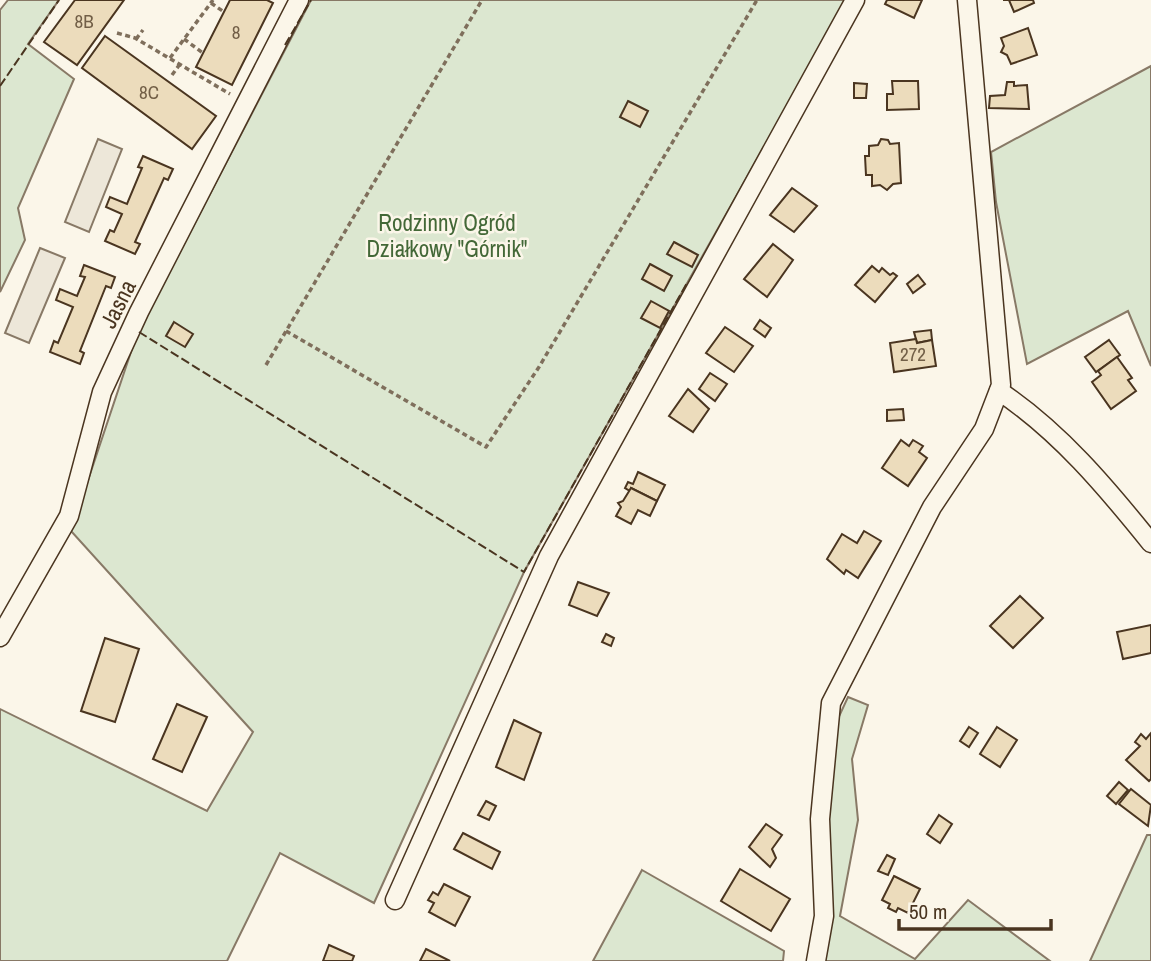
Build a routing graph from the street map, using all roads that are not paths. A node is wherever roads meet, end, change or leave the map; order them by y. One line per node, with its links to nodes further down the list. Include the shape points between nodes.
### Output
1 (299, 0): 6 (street, Jasna, via 139,312 102,392 69,516)
2 (855, 0): 7 (street, via 549,556)
3 (967, 0): 4 (street)
4 (999, 391): 5 (street, via 1101,482); 8 (street, via 984,429 932,507 831,703 820,819 824,916)
5 (1151, 543)
6 (0, 637)
7 (395, 900)
8 (816, 961)

